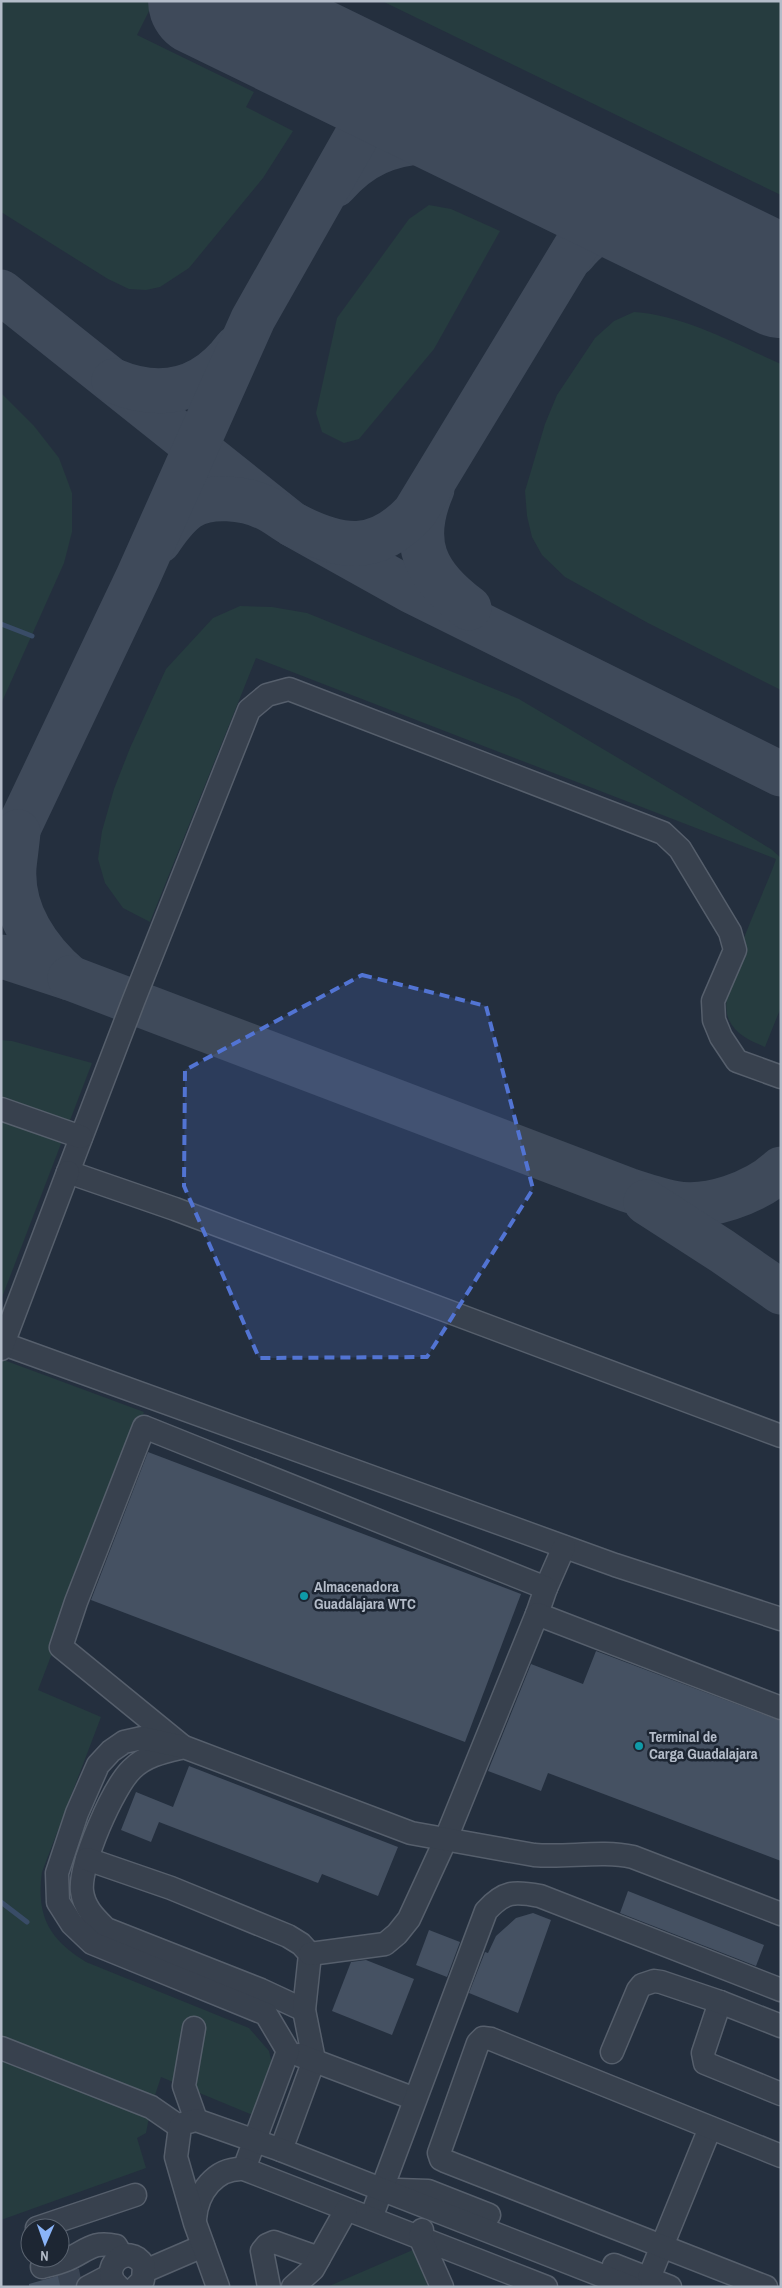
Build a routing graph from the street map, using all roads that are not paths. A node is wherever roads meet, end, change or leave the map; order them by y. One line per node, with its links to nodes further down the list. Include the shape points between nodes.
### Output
1 (781, 1077): 3 (street, via 738,1061 721,1037 714,1020 713,1001 734,950 730,932 680,849 664,833 288,689 267,695 249,710)
2 (1, 1109): 3 (street)
3 (81, 1137): 4 (street)
4 (68, 1172): 5 (street); 6 (street)
5 (2, 1345): 7 (street)
6 (781, 1436)
7 (564, 1546): 8 (street); 10 (street)
8 (546, 1588): 9 (street); 12 (street, via 144,1426 61,1647)
9 (537, 1614): 11 (street); 13 (street)
10 (781, 1619)
11 (781, 1708)
12 (184, 1747): 13 (street, via 411,1833); 14 (street, via 152,1755 133,1767 121,1780); 23 (street, via 142,1738 124,1742 98,1765 77,1812 57,1873 58,1902 72,1924 92,1943 266,2014)
13 (445, 1841): 15 (street, via 553,1857 621,1854); 16 (street, via 409,1919 397,1934 384,1944)
14 (87, 1859): 16 (street, via 171,1888 288,1936); 19 (street, via 82,1891 90,1913 106,1929)
15 (781, 1914)
16 (310, 1954): 19 (street)
17 (781, 1990): 27 (street, via 540,1896 514,1893 499,1897 486,1911)
18 (720, 2002): 20 (street); 24 (street, via 661,1982 642,1985); 26 (street, via 703,2053 705,2063)
19 (304, 2010): 25 (street)
20 (781, 2026)
21 (194, 2028): 28 (street, via 184,2086)
22 (1, 2048): 28 (street)
23 (288, 2051): 25 (street); 30 (street)
24 (612, 2052)
25 (314, 2060): 27 (street); 31 (street)
26 (781, 2094)
27 (415, 2099): 34 (street)
28 (188, 2124): 30 (street); 41 (street, via 176,2157)
29 (710, 2128): 32 (street); 44 (street); 44 (street, via 491,2038 483,2038 478,2043 440,2149 441,2159)
30 (255, 2140): 31 (street); 33 (street)
31 (281, 2150): 34 (street)
32 (781, 2156)
33 (244, 2169): 37 (street); 41 (street, via 213,2179 202,2191 196,2206)
34 (382, 2189): 36 (street); 40 (street); 50 (street, via 428,2191)
35 (135, 2194): 38 (street)
36 (430, 2209): 42 (street); 50 (street)
37 (346, 2210): 40 (street); 46 (street)
38 (83, 2212): 39 (street); 43 (street)
39 (66, 2218)
40 (371, 2218): 42 (street)
41 (195, 2223): 45 (street)
42 (420, 2237): 55 (street); 56 (street)
43 (94, 2244): 47 (street); 48 (street, via 116,2246)
44 (662, 2245): 50 (street); 58 (street)
45 (203, 2246): 49 (street); 52 (street)
46 (318, 2258): 53 (street, via 274,2242 267,2245 262,2251); 54 (street, via 313,2269)
47 (70, 2263)
48 (117, 2273): 49 (street, via 132,2256 144,2266); 51 (street)
49 (144, 2281)
50 (640, 2283): 57 (street)
51 (88, 2287)
52 (218, 2287)
53 (268, 2287)
54 (293, 2287)
55 (442, 2287)
56 (546, 2287)
57 (670, 2287)
58 (766, 2287)

